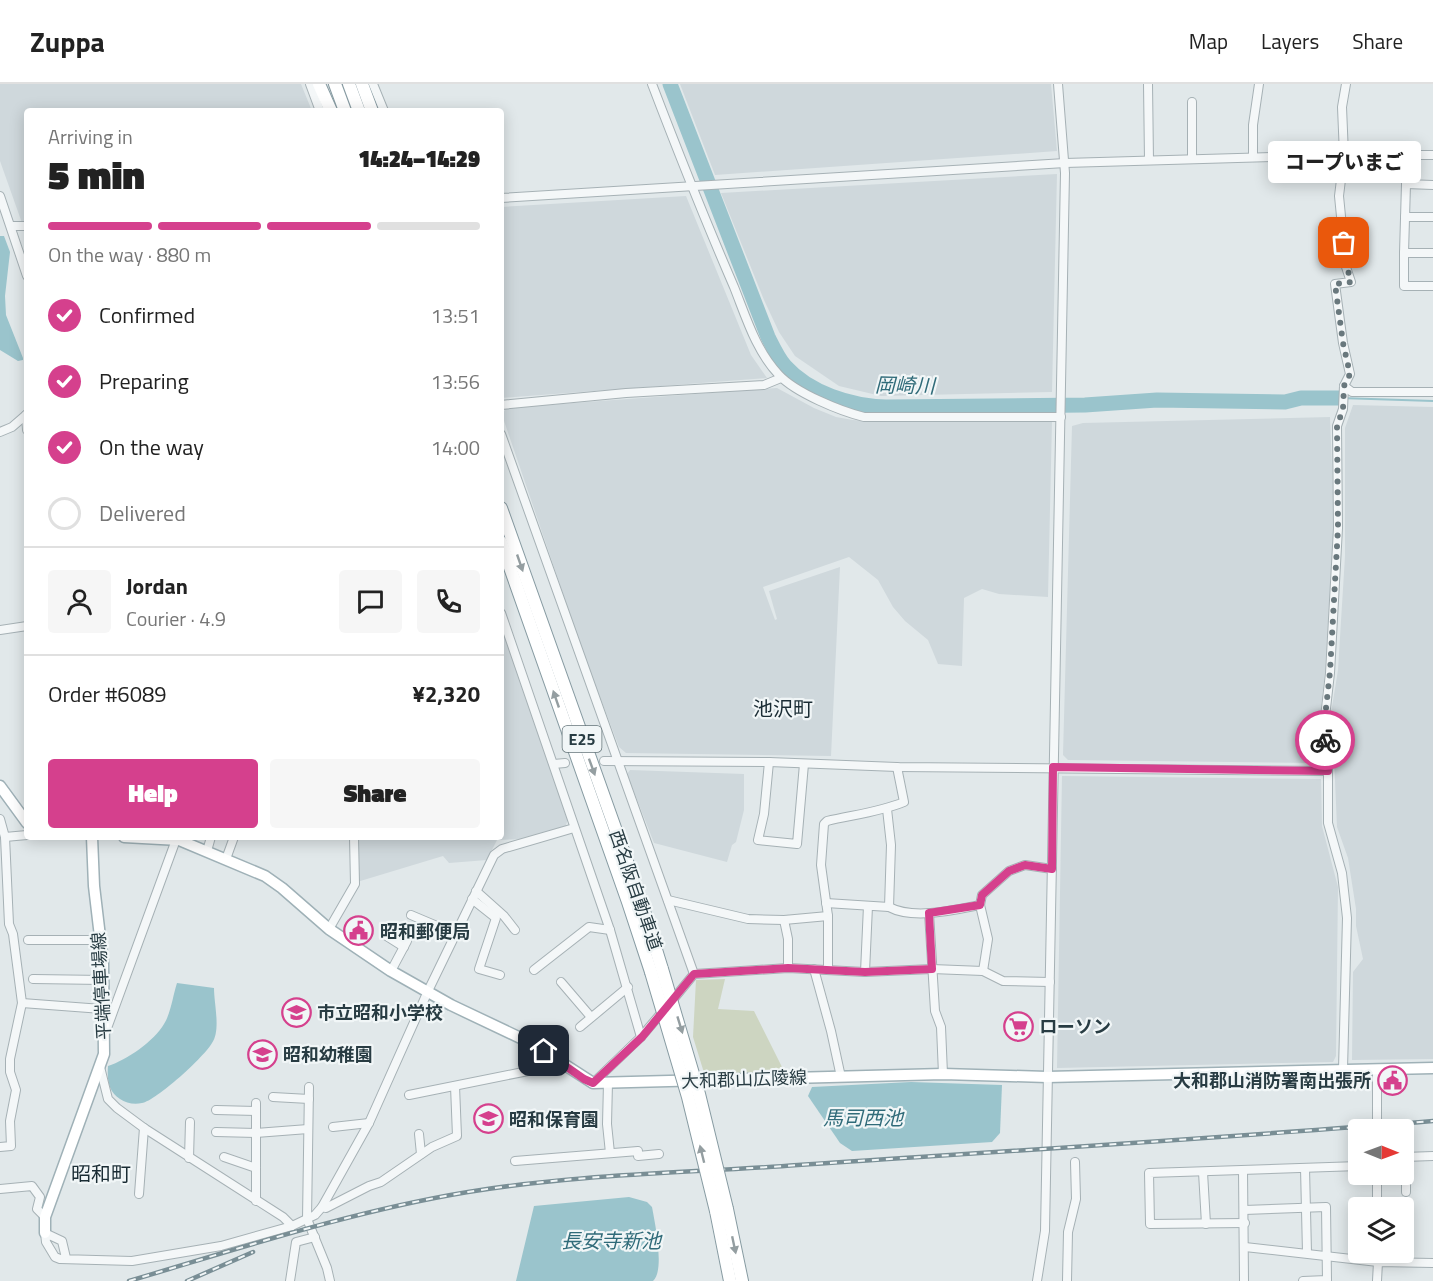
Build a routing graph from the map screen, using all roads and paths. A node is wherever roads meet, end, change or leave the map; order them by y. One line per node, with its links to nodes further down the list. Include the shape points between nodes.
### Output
1 (310, 84): 13 (street)
2 (319, 84): 14 (highway)
3 (335, 84): 15 (highway)
4 (349, 84): 16 (highway)
5 (362, 84): 17 (highway)
6 (373, 84): 18 (street)
7 (652, 84): 28 (street)
8 (1058, 84): 25 (street)
9 (1148, 84): 24 (street)
10 (1259, 84): 22 (street)
11 (1346, 84): 19 (street, via 1342,107)
12 (1192, 102): 23 (street)
13 (319, 108)
14 (330, 108)
15 (344, 108)
16 (358, 108)
17 (371, 108)
18 (383, 108)
19 (1344, 155): 20 (street); 22 (street); 40 (street, via 1339,196 1351,282 1335,284 1350,374)
20 (1404, 155): 21 (street); 26 (street)
21 (1433, 156)
22 (1253, 157): 23 (street)
23 (1192, 159): 24 (street)
24 (1149, 160): 25 (street)
25 (1065, 163): 28 (street); 43 (street)
26 (1406, 184): 27 (street); 31 (street)
27 (1433, 185)
28 (694, 186): 30 (street); 39 (street, via 762,352)
29 (0, 196): 33 (street)
30 (504, 198)
31 (1405, 217): 32 (street); 35 (street)
32 (1433, 217)
33 (11, 226): 34 (street); 37 (street)
34 (24, 226)
35 (1404, 253): 36 (street); 38 (street, via 1404,286)
36 (1433, 253)
37 (24, 267)
38 (1433, 286)
39 (782, 378): 42 (street, via 764,385); 43 (street, via 846,413 864,417)
40 (1344, 388): 41 (street, via 1352,392); 60 (street, via 1337,426 1338,528 1324,726)
41 (1433, 392)
42 (504, 405)
43 (1061, 415): 59 (street)
44 (24, 417): 45 (street)
45 (0, 432)
46 (504, 442): 52 (street)
47 (504, 516): 103 (highway, 西名阪自動車道 / E25, one-way to 103, via 640,898)
48 (504, 551): 103 (highway, 西名阪自動車道 / E25, one-way to 48, via 624,891)
49 (504, 622): 56 (street)
50 (24, 626): 51 (street)
51 (0, 630)
52 (617, 760): 53 (street); 54 (street); 81 (street)
53 (604, 761)
54 (769, 762): 57 (street); 57 (street, via 758,840 797,844)
55 (565, 763): 56 (street)
56 (554, 764): 65 (street)
57 (804, 764): 58 (street)
58 (897, 767): 59 (street); 62 (street, via 904,802)
59 (1053, 767): 60 (street); 77 (street)
60 (1328, 771): 123 (street, via 1328,823 1342,873 1347,918)
61 (0, 786): 64 (main road)
62 (887, 809): 82 (street, via 824,824 821,865); 85 (street)
63 (0, 819): 67 (street)
64 (24, 819)
65 (574, 828): 79 (street, via 499,851); 92 (street)
66 (24, 835): 67 (street)
67 (5, 837): 76 (street)
68 (92, 840): 96 (main road, 平端停車場線)
69 (176, 840): 119 (street)
70 (182, 840): 74 (main road)
71 (210, 840): 74 (street)
72 (233, 840): 75 (street)
73 (354, 840): 90 (street, via 355,884)
74 (207, 851): 75 (main road)
75 (226, 859): 90 (main road, via 265,876)
76 (6, 865): 78 (street); 114 (street, via 9,924)
77 (1052, 869): 83 (street, via 1025,865 1009,871 982,895); 111 (street)
78 (0, 876)
79 (476, 891): 80 (street); 91 (street)
80 (472, 899): 93 (street); 107 (street, via 496,918 479,969)
81 (668, 900): 89 (street, via 748,919); 106 (street)
82 (826, 903): 84 (street); 88 (street)
83 (980, 905): 86 (street); 104 (street, via 988,939)
84 (868, 906): 85 (street); 105 (street)
85 (890, 907): 86 (street, via 898,912)
86 (929, 913): 100 (street)
87 (411, 915): 93 (street)
88 (828, 916): 89 (street); 99 (street)
89 (784, 920): 97 (street)
90 (329, 928): 102 (main road)
91 (515, 930)
92 (610, 930): 101 (street, via 589,927); 112 (street)
93 (456, 934): 113 (street)
94 (385, 935): 102 (street, via 405,944)
95 (28, 940): 96 (street)
96 (100, 940): 109 (main road, 平端停車場線)
97 (788, 968): 98 (street); 106 (street)
98 (814, 969): 99 (street); 126 (street)
99 (828, 969): 105 (street)
100 (932, 969): 104 (street); 105 (street); 125 (street)
101 (534, 970)
102 (391, 971): 113 (main road)
103 (657, 971): 167 (highway, 西名阪自動車道 / E25, bridge)
104 (983, 971): 111 (street, via 1003,981)
105 (865, 972)
106 (694, 974): 118 (street)
107 (500, 975)
108 (33, 979): 109 (street)
109 (103, 980): 115 (main road, 平端停車場線)
110 (561, 982): 116 (street)
111 (1050, 982): 127 (street)
112 (628, 987): 116 (street); 118 (street)
113 (428, 991): 120 (main road); 138 (street)
114 (22, 1003): 115 (street); 145 (street, via 10,1059 16,1090 10,1121 11,1146)
115 (102, 1009): 119 (main road, 平端停車場線)
116 (591, 1017): 117 (street)
117 (580, 1027)
118 (642, 1037): 128 (street)
119 (103, 1038): 121 (main road, 平端停車場線)
120 (557, 1059): 128 (main road); 130 (street, via 528,1071)
121 (100, 1067): 140 (street, via 108,1099); 169 (main road, 平端停車場線)
122 (1433, 1068): 124 (main road, 大和郡山広陵線)
123 (1343, 1069): 124 (main road, 大和郡山広陵線); 127 (main road, 大和郡山広陵線)
124 (1377, 1069): 136 (street)
125 (943, 1074): 126 (main road, 大和郡山広陵線); 127 (main road, 大和郡山広陵線)
126 (841, 1077): 129 (main road, 大和郡山広陵線)
127 (1047, 1077): 188 (street, via 1045,1231)
128 (593, 1083): 129 (main road, 大和郡山広陵線)
129 (608, 1083): 146 (street)
130 (455, 1086): 132 (street); 147 (street, via 457,1136)
131 (309, 1087): 134 (street)
132 (408, 1095)
133 (273, 1097): 134 (street)
134 (309, 1099): 141 (street)
135 (216, 1110): 143 (street, via 256,1107)
136 (1377, 1119)
137 (190, 1122): 152 (street)
138 (369, 1123): 139 (street); 165 (street)
139 (333, 1127)
140 (144, 1128): 152 (street); 163 (street)
141 (308, 1129): 143 (street); 170 (street)
142 (216, 1132): 143 (street)
143 (256, 1133): 156 (street)
144 (418, 1134): 147 (street)
145 (0, 1147)
146 (610, 1153): 148 (street); 153 (street)
147 (421, 1154): 165 (street, via 381,1182)
148 (659, 1154)
149 (1433, 1156): 151 (street)
150 (225, 1157): 156 (street)
151 (1414, 1157)
152 (189, 1158): 164 (street)
153 (514, 1161)
154 (1075, 1162): 189 (street, via 1076,1199 1068,1232)
155 (1348, 1166): 157 (street)
156 (256, 1168): 164 (street)
157 (1305, 1168): 158 (street); 166 (street)
158 (1243, 1170): 159 (street); 168 (street)
159 (1203, 1172): 172 (street); 172 (street, via 1149,1173 1150,1224)
160 (1406, 1185): 162 (street)
161 (0, 1189): 169 (street, via 32,1186 40,1197 37,1209)
162 (1406, 1192)
163 (139, 1194)
164 (256, 1201): 173 (street)
165 (322, 1207): 170 (street)
166 (1306, 1207): 168 (street); 177 (street); 178 (street, via 1326,1207)
167 (721, 1210): 186 (highway, 西名阪自動車道 / E25); 187 (highway, 西名阪自動車道 / E25, one-way to 187)
168 (1244, 1210): 171 (street)
169 (45, 1217): 174 (main road, 平端停車場線)
170 (307, 1219): 173 (street); 175 (street)
171 (1245, 1223): 172 (street); 176 (street)
172 (1206, 1224)
173 (292, 1226): 179 (street, via 221,1246 132,1261)
174 (45, 1233): 179 (street, via 62,1241); 179 (street, via 55,1257)
175 (315, 1237): 184 (street, via 296,1242); 185 (street)
176 (1245, 1247): 177 (street); 190 (street)
177 (1307, 1253): 178 (street)
178 (1328, 1256): 180 (street); 191 (street, via 1327,1280)
179 (66, 1258)
180 (1348, 1258)
181 (1378, 1263): 192 (street)
182 (1414, 1263): 183 (street)
183 (1433, 1263)
184 (290, 1281)
185 (330, 1281)
186 (730, 1281)
187 (742, 1281)
188 (1037, 1281)
189 (1067, 1281)
190 (1244, 1281)
191 (1303, 1281)
192 (1377, 1281)

